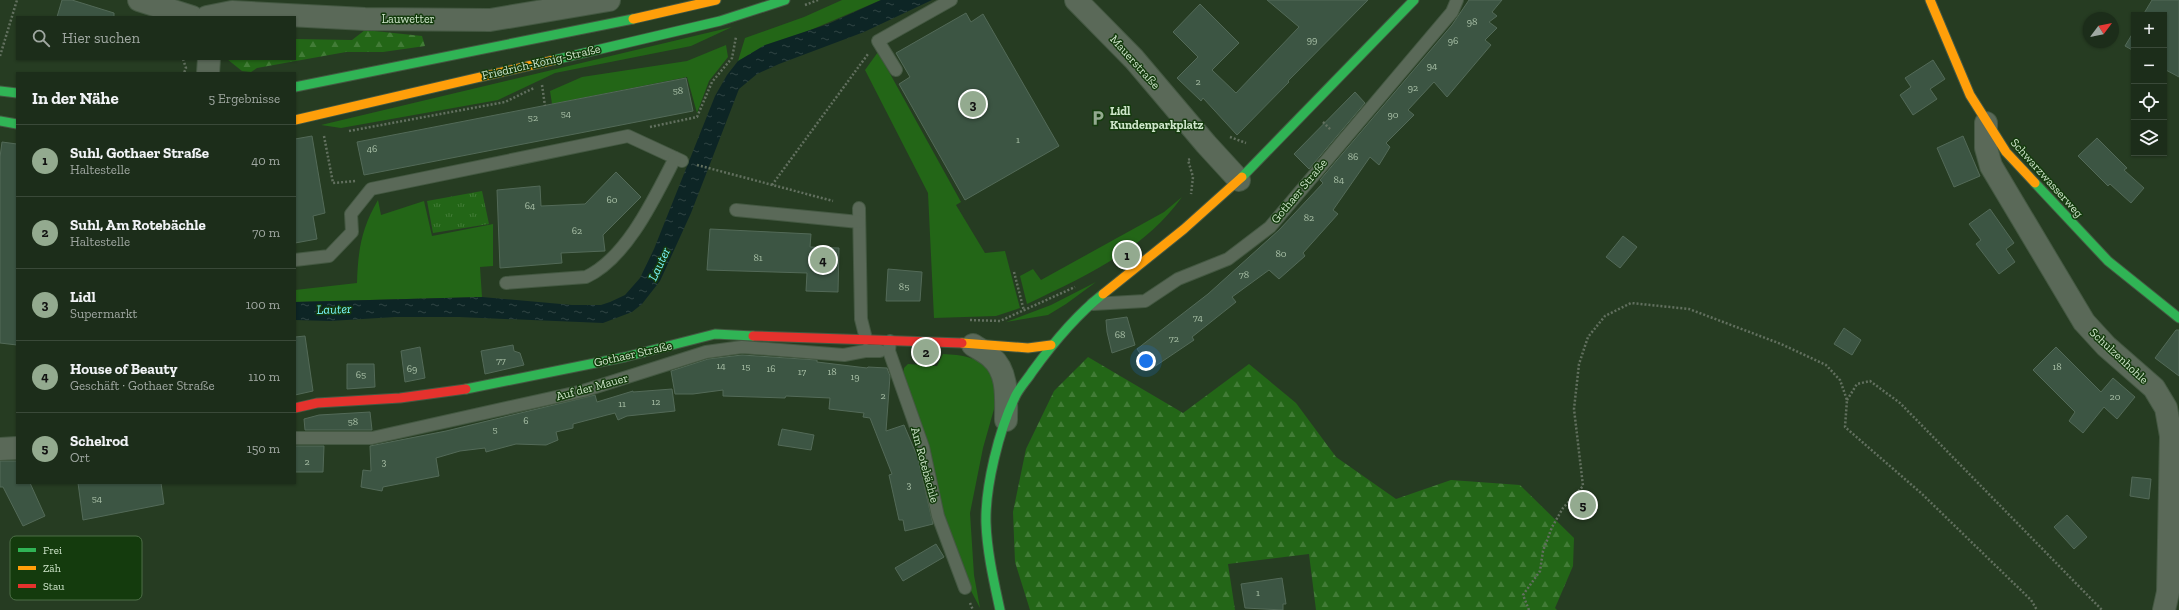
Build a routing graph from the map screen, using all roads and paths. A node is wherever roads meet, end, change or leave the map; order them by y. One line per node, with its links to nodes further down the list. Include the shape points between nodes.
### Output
1 (17, 0): 15 (path)
2 (139, 0): 11 (street)
3 (609, 0): 12 (street, Lauwetter, via 490,20 365,19 232,12)
4 (716, 0): 22 (main road, Friedrich-König-Straße, via 596,27)
5 (785, 0): 27 (main road, Friedrich-König-Straße, via 720,21)
6 (951, 0): 14 (lane)
7 (1076, 0): 35 (street, Mauerstraße, via 1134,59)
8 (1414, 0): 26 (main road)
9 (1457, 0): 33 (lane, Gothaer Straße, via 1452,12)
10 (1930, 0): 29 (main road, Schwarzwasserweg, via 1953,59)
11 (189, 16)
12 (212, 16)
13 (738, 31): 32 (path, via 732,58 712,82 698,117 632,131)
14 (878, 41): 18 (lane); 38 (path)
15 (0, 56)
16 (183, 60): 19 (path)
17 (209, 60): 20 (street)
18 (896, 70)
19 (184, 72)
20 (208, 72)
21 (542, 84): 25 (path)
22 (296, 87)
23 (0, 91): 24 (main road)
24 (16, 93)
25 (545, 106)
26 (1309, 110): 33 (path); 37 (main road)
27 (296, 120)
28 (0, 121): 30 (main road)
29 (1986, 123): 50 (main road, Schwarzwasserweg, via 2006,152 2108,261); 67 (street, Schulzenhohle, via 1986,148 1991,166 2084,322 2106,346 2154,388 2166,408 2171,436 2168,592)
30 (16, 124)
31 (324, 136): 39 (path, via 333,183 359,181)
32 (628, 136): 36 (lane); 39 (lane)
33 (1342, 139): 48 (lane, Gothaer Straße, via 1270,227 1228,259 1178,279 1145,301)
34 (1248, 143): 35 (path, via 1234,139 1221,131)
35 (1206, 144): 37 (street, Mauerstraße); 40 (path, via 1188,160 1193,177 1192,194)
36 (678, 159): 38 (path); 46 (lane, via 627,239 597,272 586,277)
37 (1239, 180): 48 (main road, via 1184,229)
38 (772, 185): 41 (path)
39 (371, 189): 44 (lane, via 351,214 352,232 329,256)
40 (1188, 199)
41 (859, 208): 43 (lane)
42 (736, 210): 43 (lane)
43 (859, 222): 52 (lane)
44 (296, 260)
45 (1014, 272): 49 (path)
46 (506, 283)
47 (1076, 286): 49 (path)
48 (1090, 304): 54 (main road)
49 (1024, 311): 51 (path, via 1000,321)
50 (2179, 318)
51 (969, 320)
52 (860, 339): 55 (main road, Gothaer Straße); 57 (main road, Gothaer Straße, via 715,334 625,357 477,388 400,398 317,403)
53 (973, 345): 54 (main road, Gothaer Straße, via 1028,348); 55 (main road, Gothaer Straße, via 947,342); 58 (street, Gothaer Straße, via 993,358 1001,371 1006,389)
54 (1051, 345): 58 (main road, via 1015,396)
55 (889, 346): 59 (lane, Auf der Mauer, via 844,355 742,347 706,352 583,391 372,438); 62 (lane, Am Rotebächle, via 923,447 938,516)
56 (1847, 400): 64 (path, via 1840,380 1826,365 1781,344 1689,309 1631,303 1605,316 1588,337 1579,364 1574,409 1583,486 1563,508 1552,527 1543,551 1540,571 1523,595); 65 (path, via 1845,427 1921,494 2031,600); 66 (path, via 1857,384 1870,380 1900,403)
57 (296, 408)
58 (1006, 420): 63 (main road, via 988,489 986,523)
59 (296, 438)
60 (16, 448): 61 (street)
61 (0, 449)
62 (965, 588)
63 (1000, 610)
64 (1529, 610)
65 (2037, 610)
66 (2102, 610)
67 (2164, 610)

